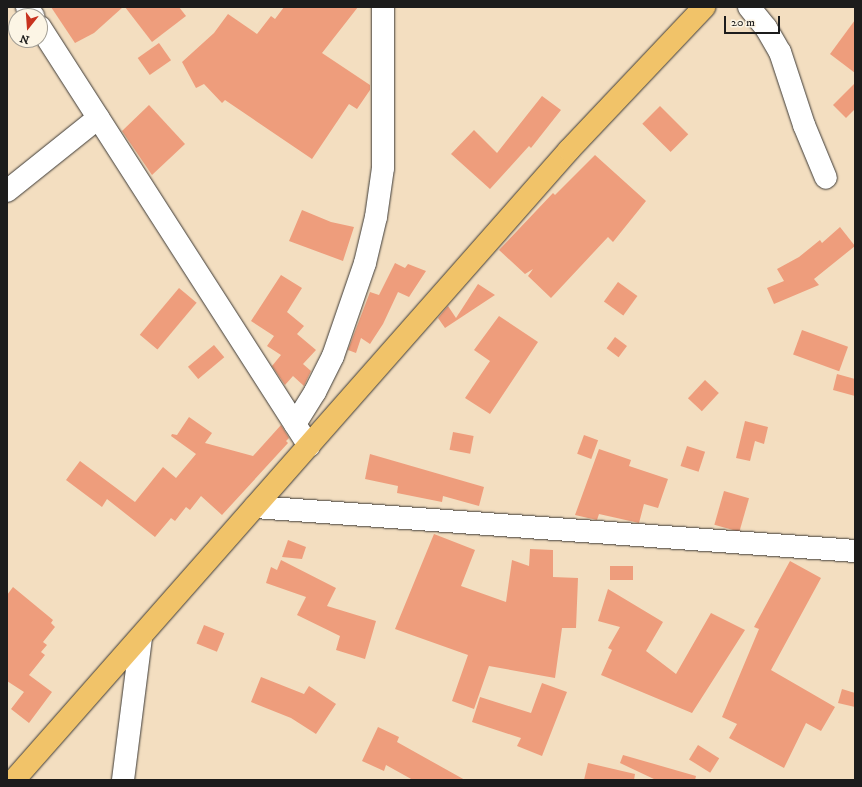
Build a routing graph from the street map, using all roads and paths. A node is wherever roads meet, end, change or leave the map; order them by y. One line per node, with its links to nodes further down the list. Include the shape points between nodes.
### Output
1 (383, 7): 8 (street, via 383,168 376,217 365,263 333,356)
2 (704, 7): 9 (main road, via 569,150)
3 (749, 7): 6 (street, via 780,52 802,119)
4 (48, 40): 5 (street)
5 (98, 118): 7 (street); 8 (street)
6 (826, 178)
7 (7, 191)
8 (295, 424): 9 (street)
9 (309, 446): 10 (main road)
10 (255, 507): 11 (street); 12 (main road)
11 (855, 551)
12 (140, 637): 13 (main road); 14 (street)
13 (14, 780)
14 (123, 780)

